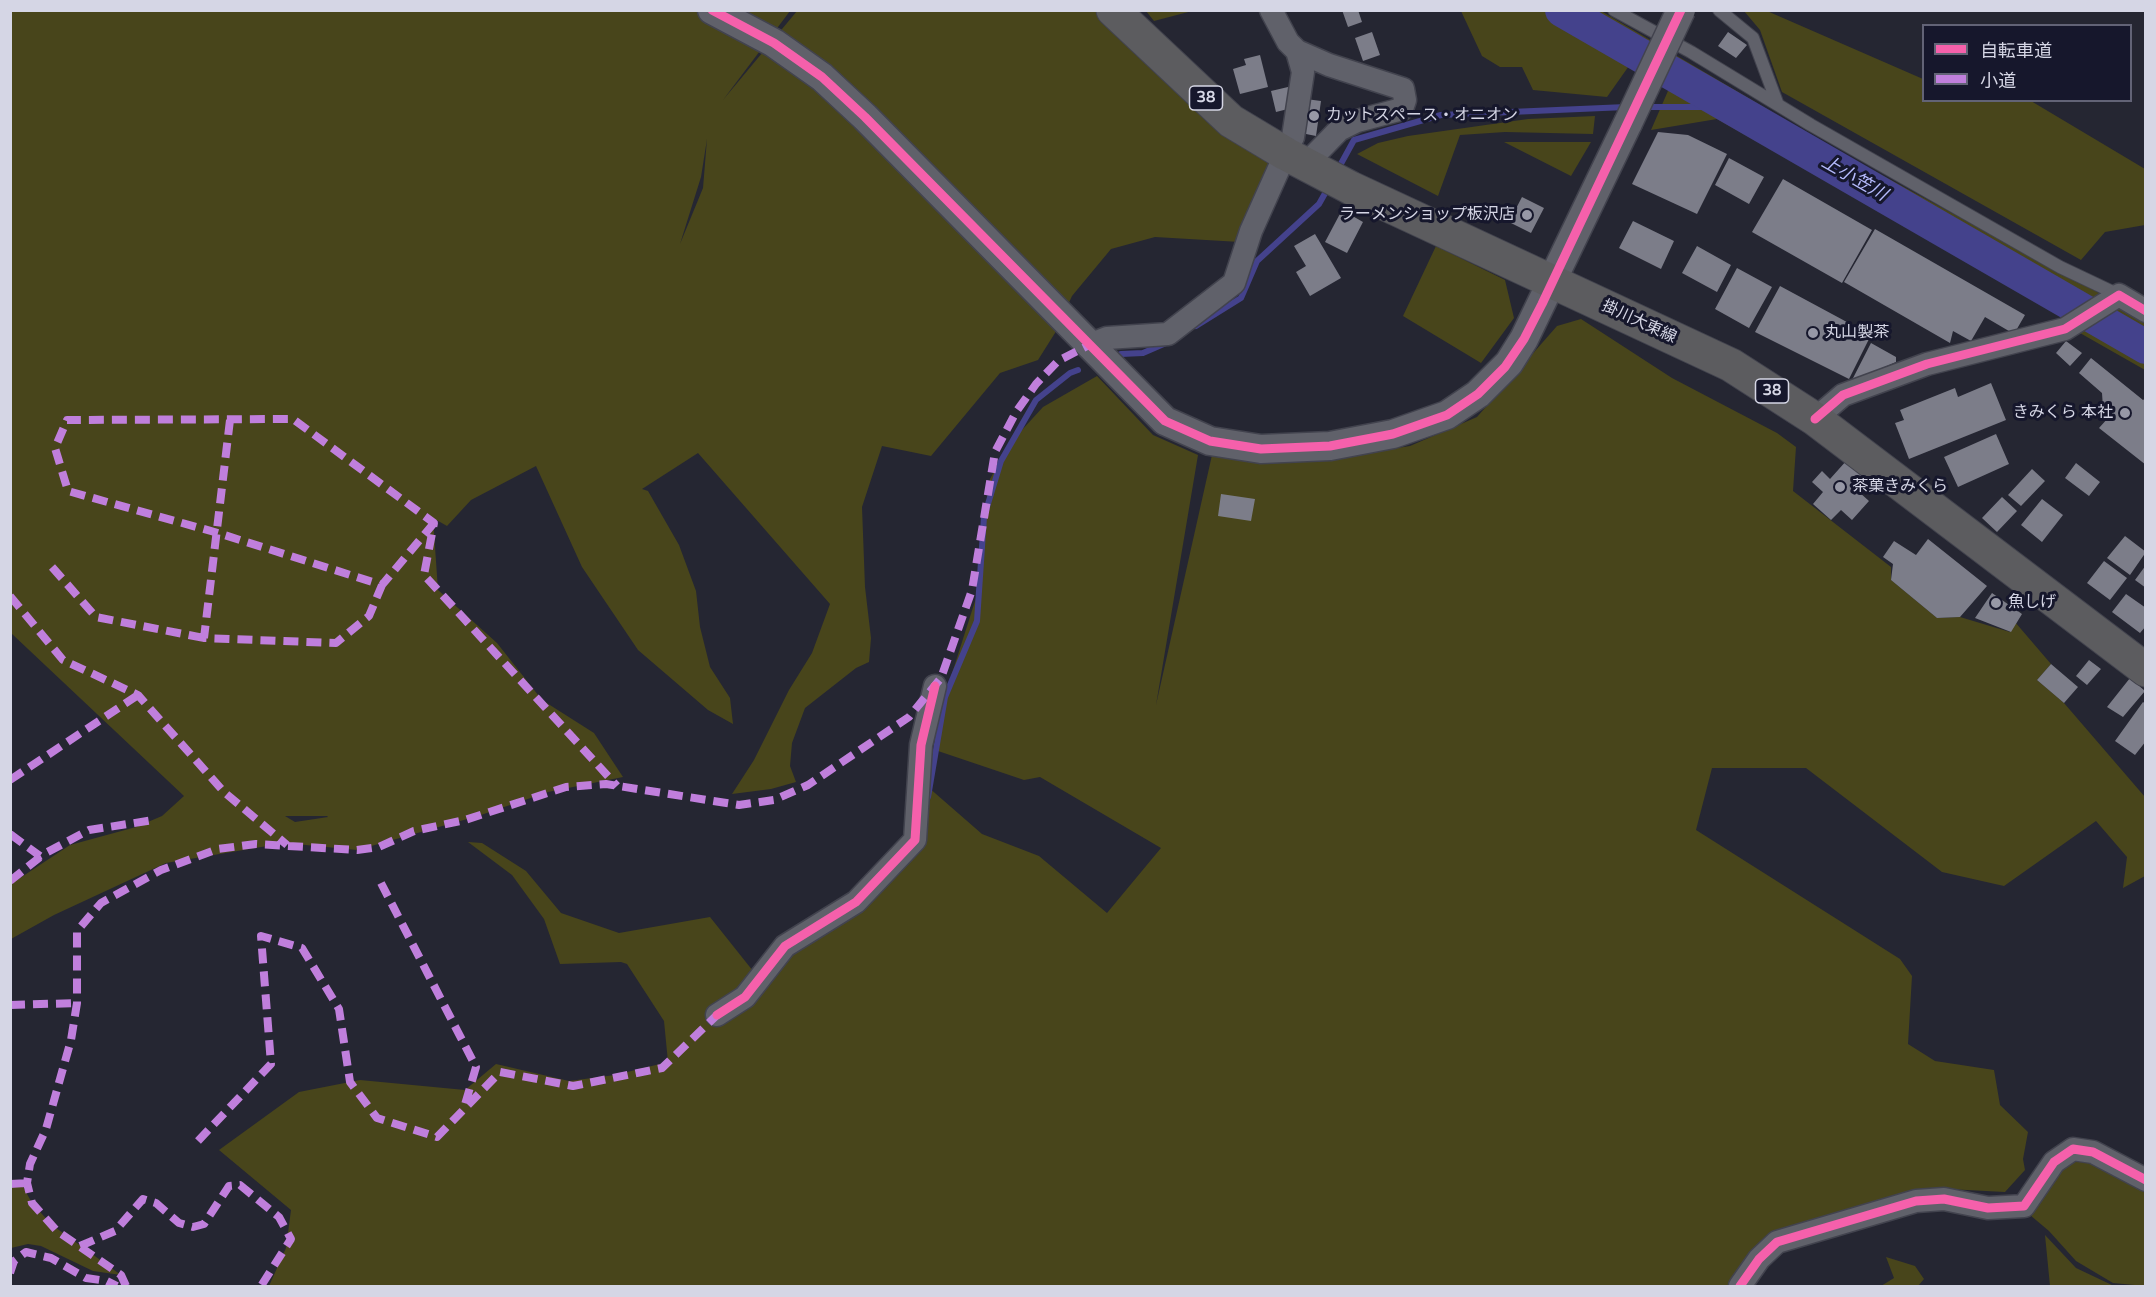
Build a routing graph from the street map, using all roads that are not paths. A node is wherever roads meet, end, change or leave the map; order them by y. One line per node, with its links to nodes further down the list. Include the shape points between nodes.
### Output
1 (712, 10): 13 (street, via 774,43 822,77)
2 (1113, 10): 9 (main road, 掛川大東線 / 38, via 1231,121)
3 (1271, 10): 7 (street, via 1288,42)
4 (1614, 10): 8 (lane)
5 (1681, 10): 10 (street, bridge)
6 (1719, 10): 8 (lane, via 1753,38)
7 (1298, 51): 9 (street, via 1303,72 1293,137); 9 (street, via 1403,89 1406,100 1402,109 1339,130)
8 (1778, 105): 11 (lane)
9 (1301, 162): 10 (main road, 掛川大東線 / 38); 13 (street, via 1251,231 1234,283 1168,334 1107,338)
10 (1553, 280): 13 (street, via 1509,363 1478,394 1447,415 1400,432 1330,446 1262,449 1210,441 1165,421); 14 (main road, 掛川大東線 / 38, via 1731,365)
11 (2112, 300): 12 (street); 14 (street, via 2065,329 1928,364 1843,395)
12 (2145, 310)
13 (1089, 345)
14 (1815, 418): 15 (main road, 掛川大東線 / 38)
15 (2145, 670)
16 (935, 686): 17 (street, via 921,745 915,840 856,903 785,946 746,997)
17 (717, 1015)
18 (2145, 1180): 19 (street, via 2093,1152 2073,1149 2054,1162 2024,1206 1988,1208 1944,1199 1916,1201 1777,1242 1759,1259)
19 (1740, 1287)

